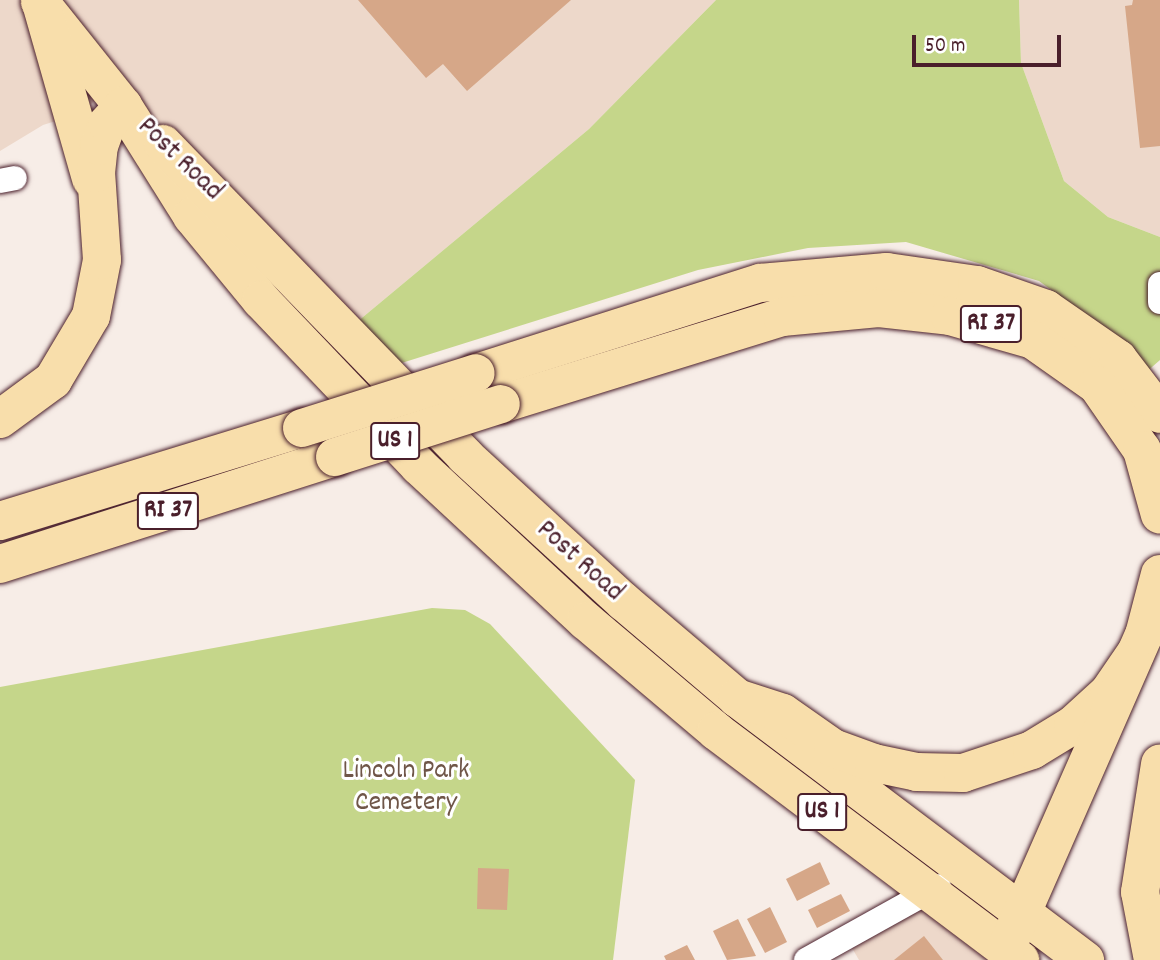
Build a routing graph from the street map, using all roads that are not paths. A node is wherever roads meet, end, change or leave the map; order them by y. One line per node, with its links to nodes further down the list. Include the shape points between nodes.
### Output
1 (40, 1): 2 (main road, Post Road / US 1); 3 (main road)
2 (123, 106): 3 (main road, via 107,124 99,146 96,173); 13 (main road, Post Road / US 1, via 217,195 491,481); 16 (main road, Post Road / US 1, via 192,216 261,300 419,466 586,621 716,731)
3 (101, 211): 7 (main road, via 100,280 84,334 52,380)
4 (1160, 284): 5 (street)
5 (1160, 302)
6 (1160, 414): 9 (main road, bridge, via 1118,359 1046,309 977,285 887,272 832,274 752,285)
7 (0, 419)
8 (1160, 516): 10 (main road, RI 37, bridge, via 1142,450 1097,385 1033,340 950,316 855,308 782,317)
9 (0, 521)
10 (0, 564)
11 (1160, 574): 12 (main road)
12 (1135, 654): 13 (main road, via 1109,692 1073,725 1021,755 963,773 917,772 874,763 833,748 783,713); 17 (main road)
13 (737, 698): 15 (main road, Post Road / US 1)
14 (1160, 764): 21 (main road, via 1140,892)
15 (964, 871): 16 (street); 17 (main road, Post Road / US 1)
16 (929, 892): 18 (main road, Post Road / US 1); 19 (street)
17 (1023, 915): 18 (main road); 20 (main road, Post Road / US 1)
18 (1013, 955)
19 (806, 960)
20 (1085, 960)
21 (1153, 960)

